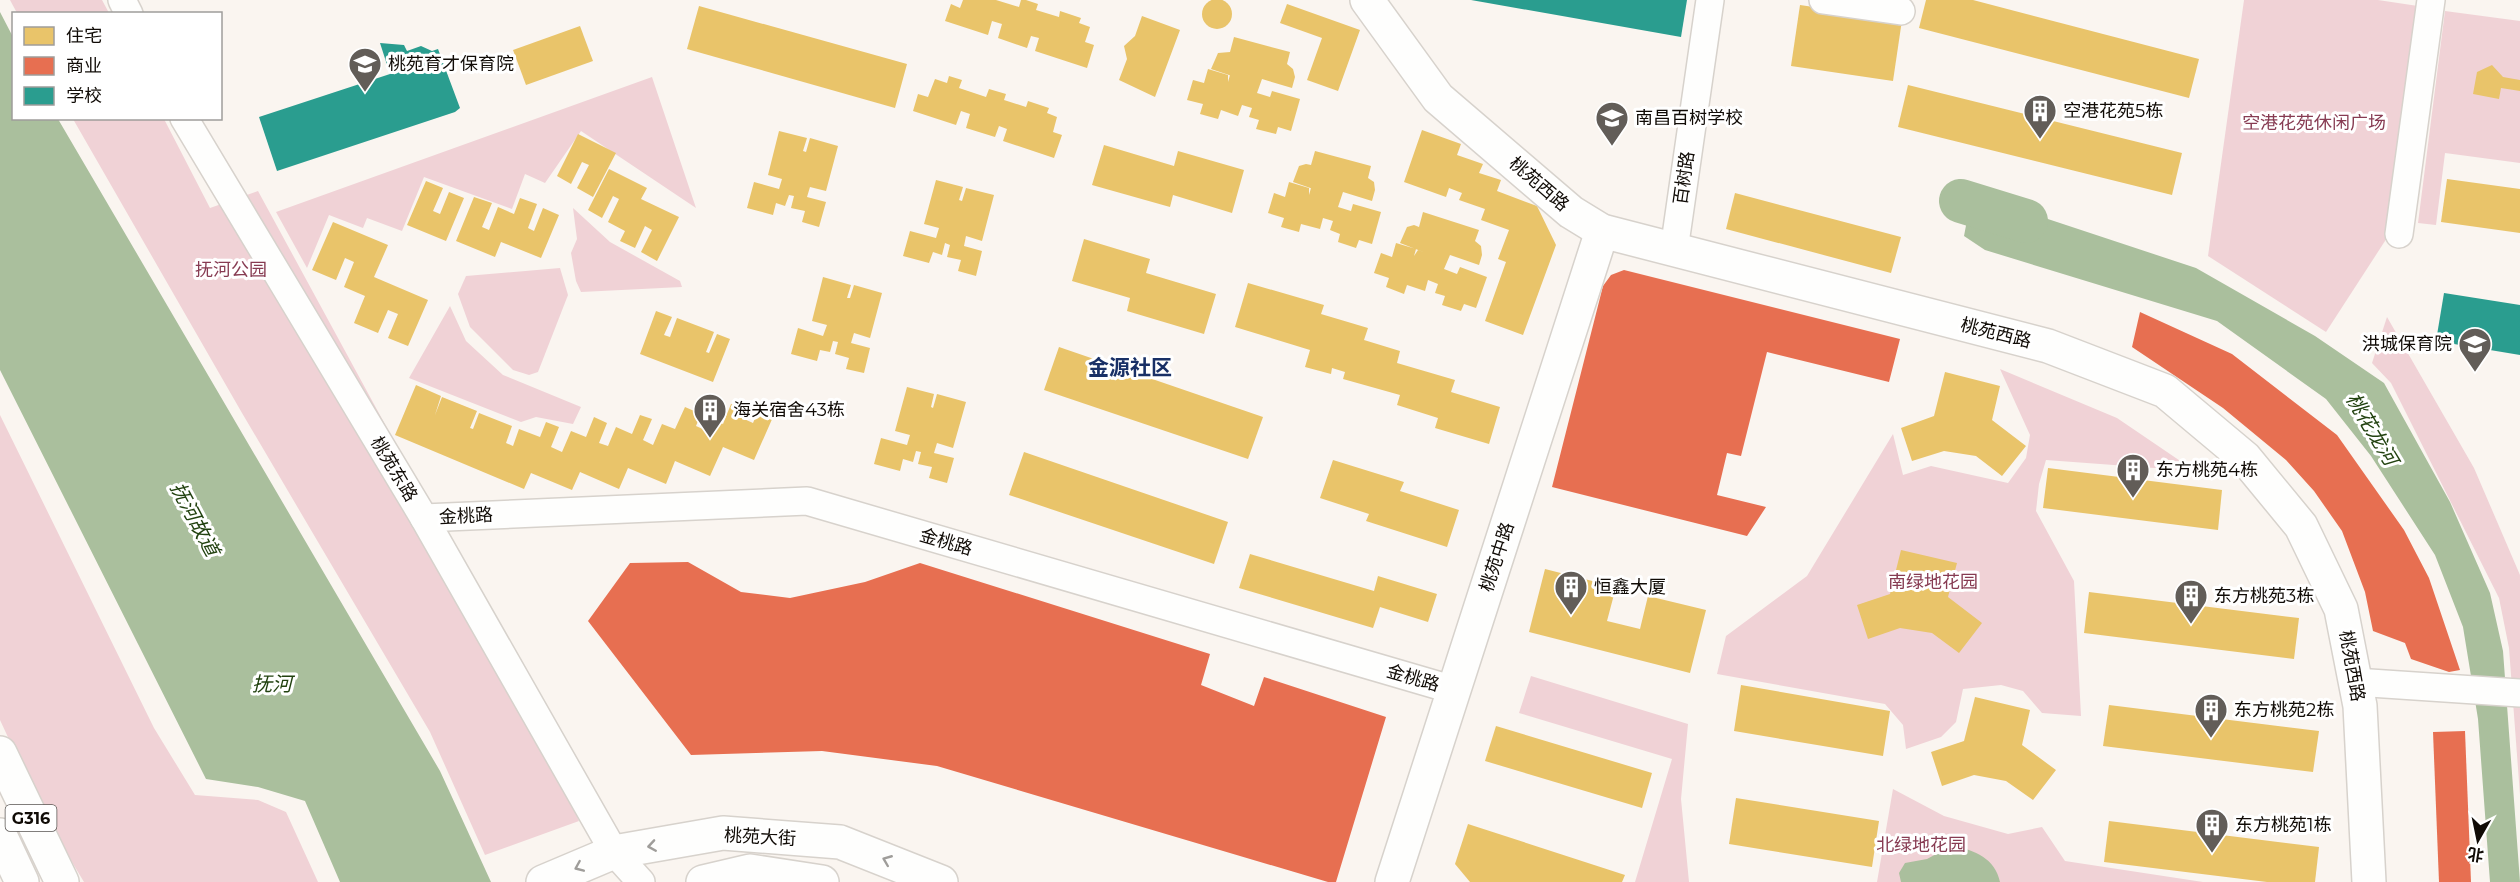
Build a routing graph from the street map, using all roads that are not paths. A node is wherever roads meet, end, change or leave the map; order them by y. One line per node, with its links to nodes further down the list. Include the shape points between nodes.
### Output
1 (1367, 0): 7 (street, 桃苑西路, via 1438,98 1571,212)
2 (1710, 0): 9 (street, 百树路)
3 (1823, 0): 5 (street)
4 (2431, 0): 8 (street)
5 (1901, 11)
6 (185, 120): 10 (street, 桃苑东路)
7 (1602, 231): 9 (street, 桃苑西路); 12 (street, 桃苑中路)
8 (2399, 234)
9 (1674, 250): 11 (street, 桃苑西路, via 2048,346 2165,391 2245,458 2301,526 2341,609)
10 (424, 518): 12 (street, 金桃路, via 807,501); 16 (street, 桃苑东路)
11 (2355, 682): 13 (street); 25 (street, 桃苑西路, via 2360,706)
12 (1454, 690): 24 (street, 桃苑中路)
13 (2520, 693)
14 (0, 753): 18 (street, G316)
15 (0, 835): 17 (street, G316)
16 (614, 852): 19 (street, 桃苑大街, one-way to 19); 20 (street, 桃苑东路); 23 (street, 桃苑大街, one-way to 16, via 840,842 723,833)
17 (22, 882)
18 (62, 882)
19 (543, 882)
20 (641, 882)
21 (703, 882): 22 (street, 桃苑大街, via 750,871)
22 (822, 882)
23 (941, 882)
24 (1392, 882)
25 (2369, 882)

